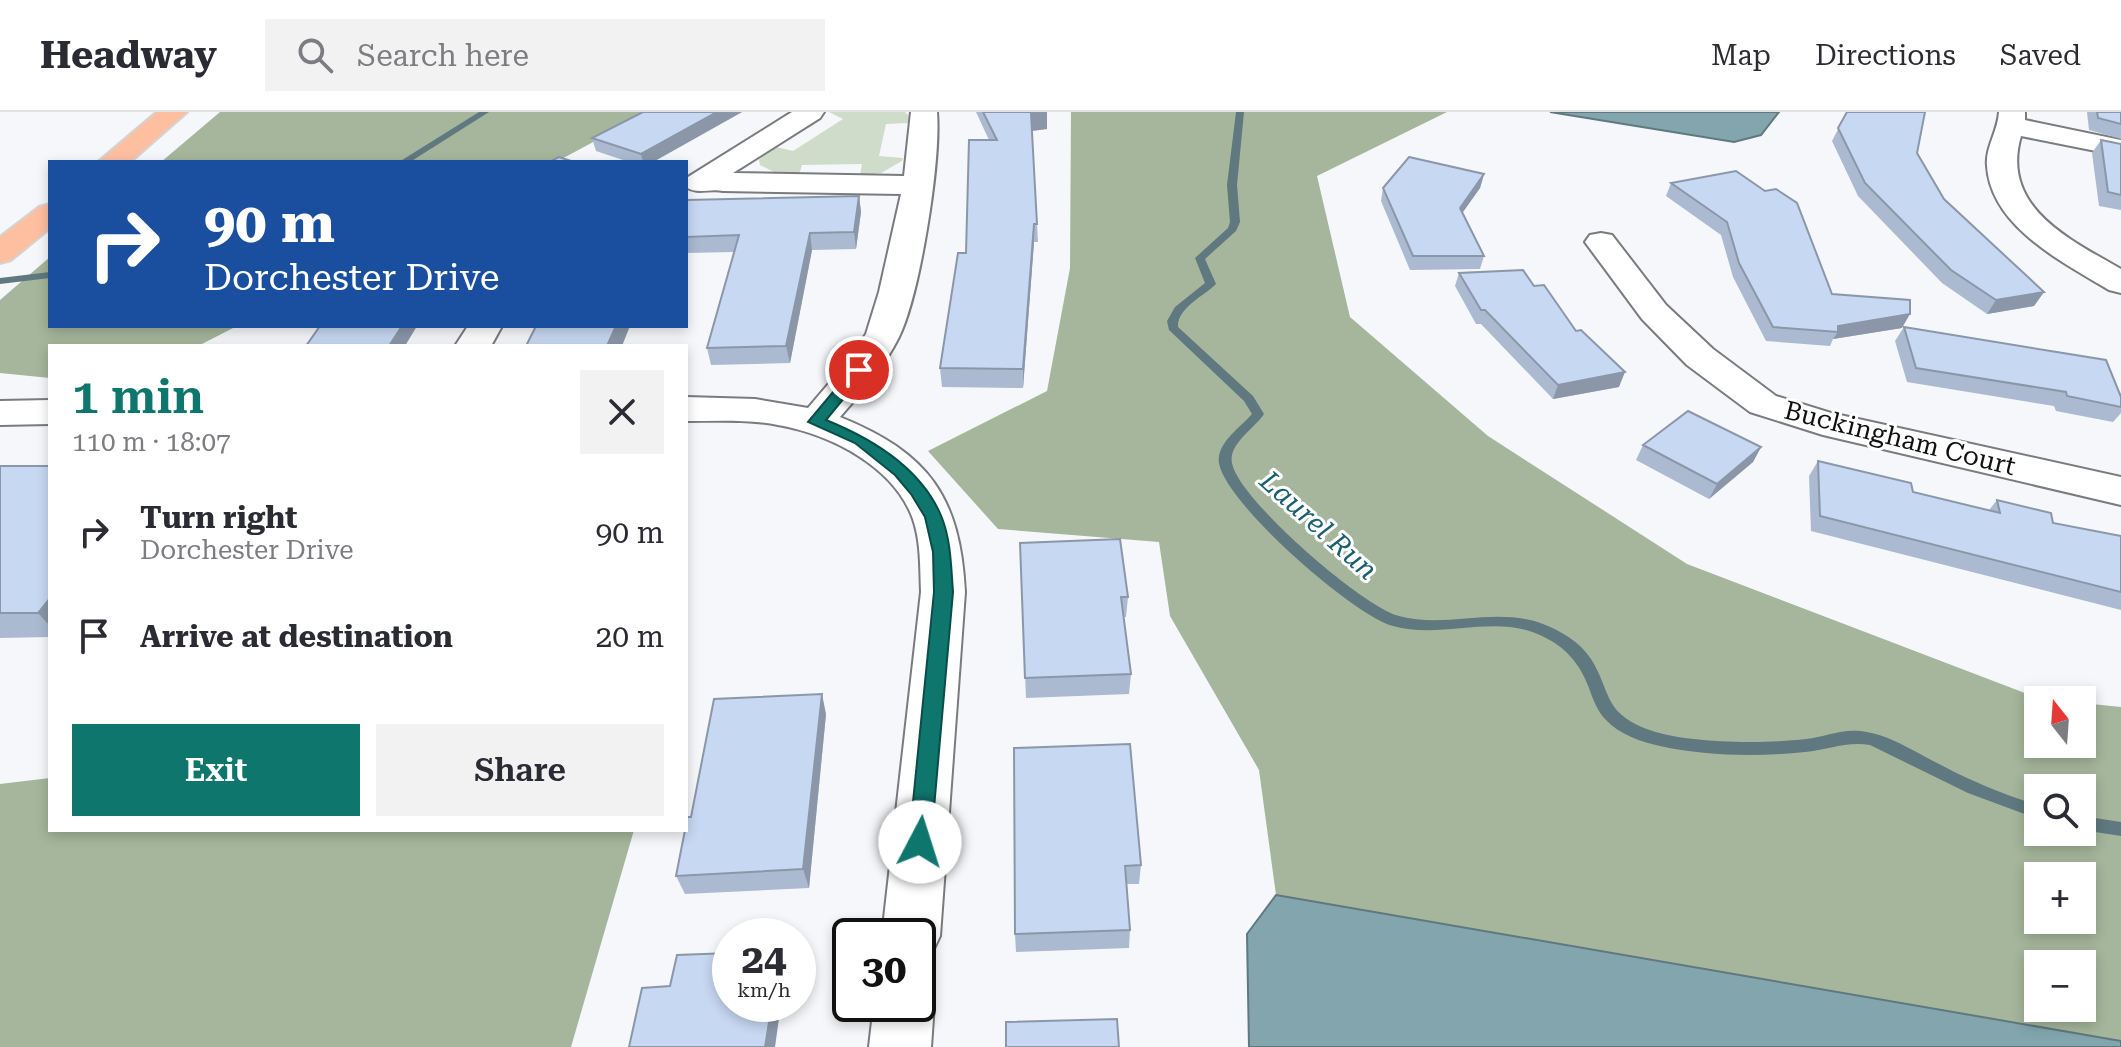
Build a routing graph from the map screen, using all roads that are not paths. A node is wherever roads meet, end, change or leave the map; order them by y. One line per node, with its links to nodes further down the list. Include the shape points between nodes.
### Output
1 (174, 112): 6 (main road)
2 (811, 112): 7 (street)
3 (924, 112): 8 (street)
4 (2013, 119): 5 (street); 12 (street, via 2000,166 2012,205 2071,254)
5 (2121, 148)
6 (114, 160)
7 (696, 184): 8 (street)
8 (917, 185): 16 (street, via 899,286 884,332)
9 (48, 215): 11 (main road)
10 (1601, 242): 17 (street, Buckingham Court, via 1654,312 1700,357 1763,404 1823,423)
11 (0, 253)
12 (2121, 283)
13 (688, 409): 16 (street, via 777,413)
14 (48, 412): 15 (street)
15 (0, 413)
16 (816, 422): 18 (street, via 860,440 901,471 933,517 941,552 943,592)
17 (2121, 491)
18 (913, 918)
19 (902, 1022): 20 (street)
20 (900, 1047)

